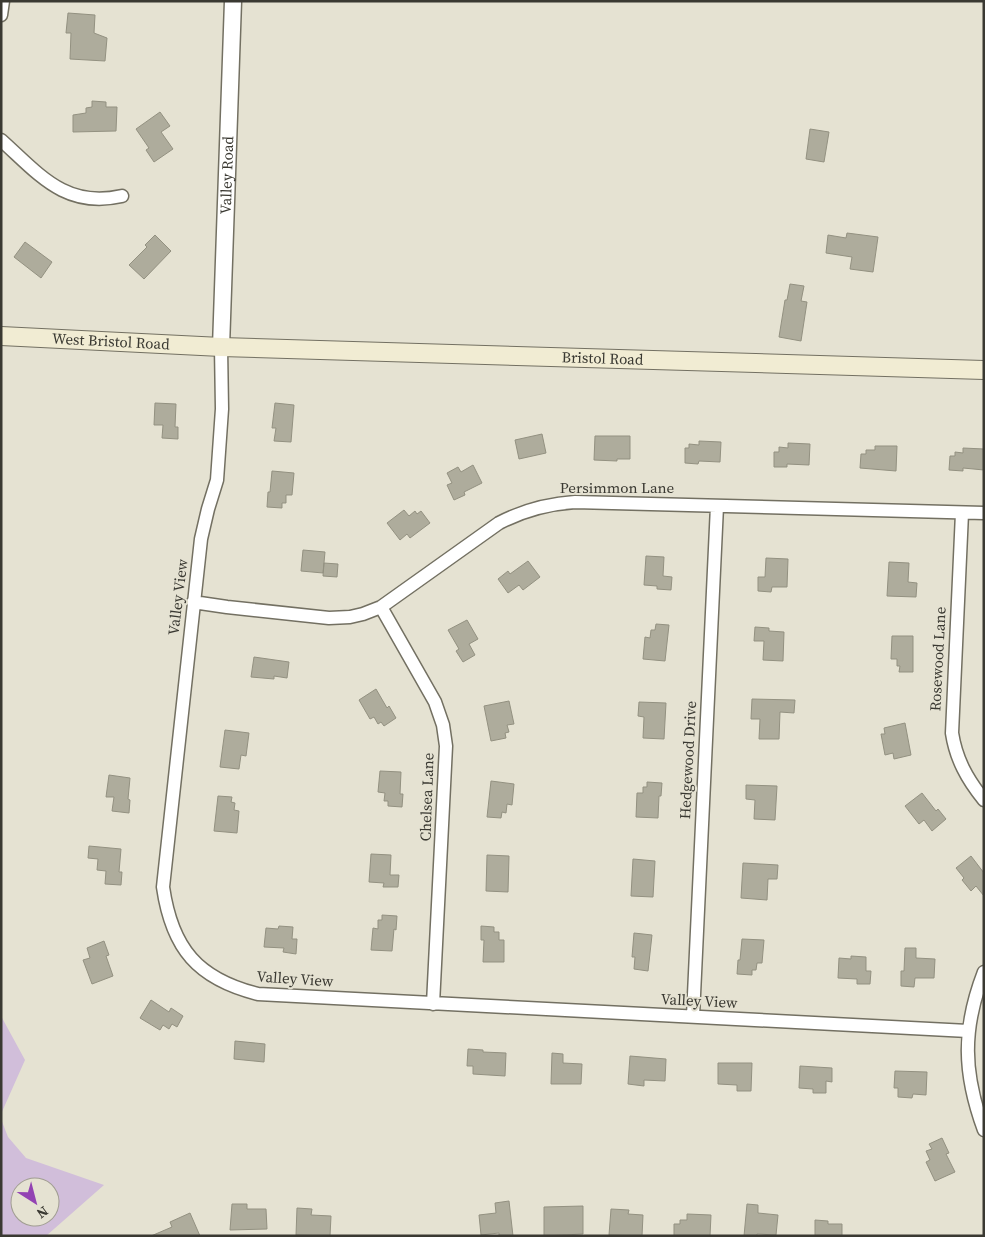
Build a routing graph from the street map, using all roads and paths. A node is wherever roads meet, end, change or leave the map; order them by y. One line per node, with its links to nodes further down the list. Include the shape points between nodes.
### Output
1 (2, 1): 3 (street)
2 (233, 1): 7 (street, Valley Road)
3 (1, 15)
4 (1, 140): 5 (street, via 50,185 61,191 94,199)
5 (122, 196)
6 (1, 336): 7 (main road, West Bristol Road)
7 (221, 347): 8 (main road, Bristol Road); 12 (street, Valley View, via 218,480 201,539)
8 (984, 370)
9 (717, 506): 10 (street, Persimmon Lane); 13 (street, Persimmon Lane, via 575,502 535,507 499,523); 17 (street, Hedgewood Drive)
10 (962, 512): 11 (street, Persimmon Lane); 14 (street, Rosewood Lane, via 952,733 961,767)
11 (984, 513)
12 (193, 602): 13 (street, Persimmon Lane, via 328,618 350,617); 16 (street, Valley View, via 164,887 167,910 178,939 202,969 222,982 258,994)
13 (381, 607): 16 (street, Chelsea Lane, via 435,702 446,746)
14 (984, 800)
15 (984, 972): 18 (street)
16 (433, 1004): 17 (street, Valley View)
17 (693, 1016): 18 (street, Valley View)
18 (968, 1031): 19 (street, via 972,1094)
19 (984, 1130)

